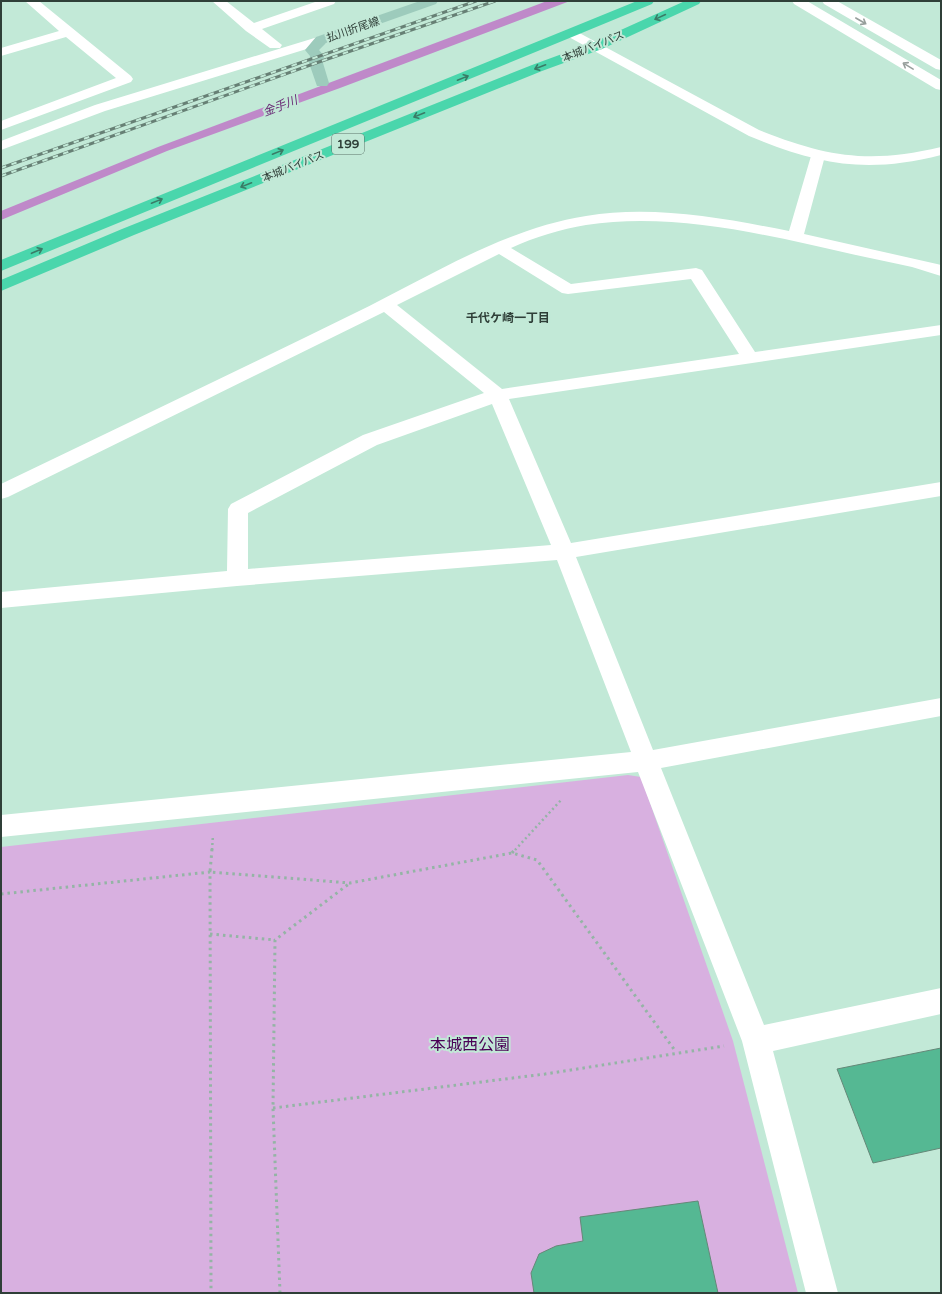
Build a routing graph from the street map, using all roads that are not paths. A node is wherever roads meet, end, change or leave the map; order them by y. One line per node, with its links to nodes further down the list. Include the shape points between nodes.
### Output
1 (31, 1): 10 (street)
2 (218, 1): 9 (street)
3 (330, 1): 9 (street)
4 (432, 1): 12 (main road, 払川折尾線)
5 (648, 1): 11 (highway, 本城バイパス / 199)
6 (695, 1): 14 (highway, 本城バイパス / 199, one-way to 14)
7 (798, 1): 18 (street, one-way to 7)
8 (828, 1): 16 (street, one-way to 16)
9 (251, 28): 13 (street)
10 (68, 32): 15 (street); 19 (street, via 126,79)
11 (572, 33): 14 (street); 25 (highway, 本城バイパス / 199, one-way to 11)
12 (321, 40): 17 (main road, 払川折尾線, via 312,50 317,56 316,63); 20 (street, via 100,108)
13 (274, 46)
14 (597, 46): 22 (street, via 754,133); 27 (highway, 本城バイパス / 199, one-way to 27, via 135,229)
15 (1, 52)
16 (941, 66)
17 (322, 83)
18 (941, 86)
19 (1, 126)
20 (1, 146)
21 (941, 151): 22 (street, via 918,158 882,162 849,161)
22 (818, 156): 23 (street)
23 (795, 237): 24 (street, via 704,222 643,217 586,220 538,232); 26 (street)
24 (500, 248): 28 (street); 30 (street, via 568,289 696,274)
25 (1, 266)
26 (941, 271)
27 (1, 286)
28 (386, 305): 31 (street); 33 (street)
29 (941, 330): 30 (street)
30 (750, 358): 31 (street)
31 (498, 395): 34 (street); 35 (street, via 370,440 238,509)
32 (941, 489): 34 (street)
33 (1, 492)
34 (564, 552): 35 (street); 38 (street)
35 (237, 578): 36 (street)
36 (1, 600)
37 (941, 707): 38 (street)
38 (646, 761): 39 (street); 41 (street)
39 (1, 826)
40 (941, 1001): 41 (street)
41 (756, 1041): 42 (street)
42 (822, 1293)

